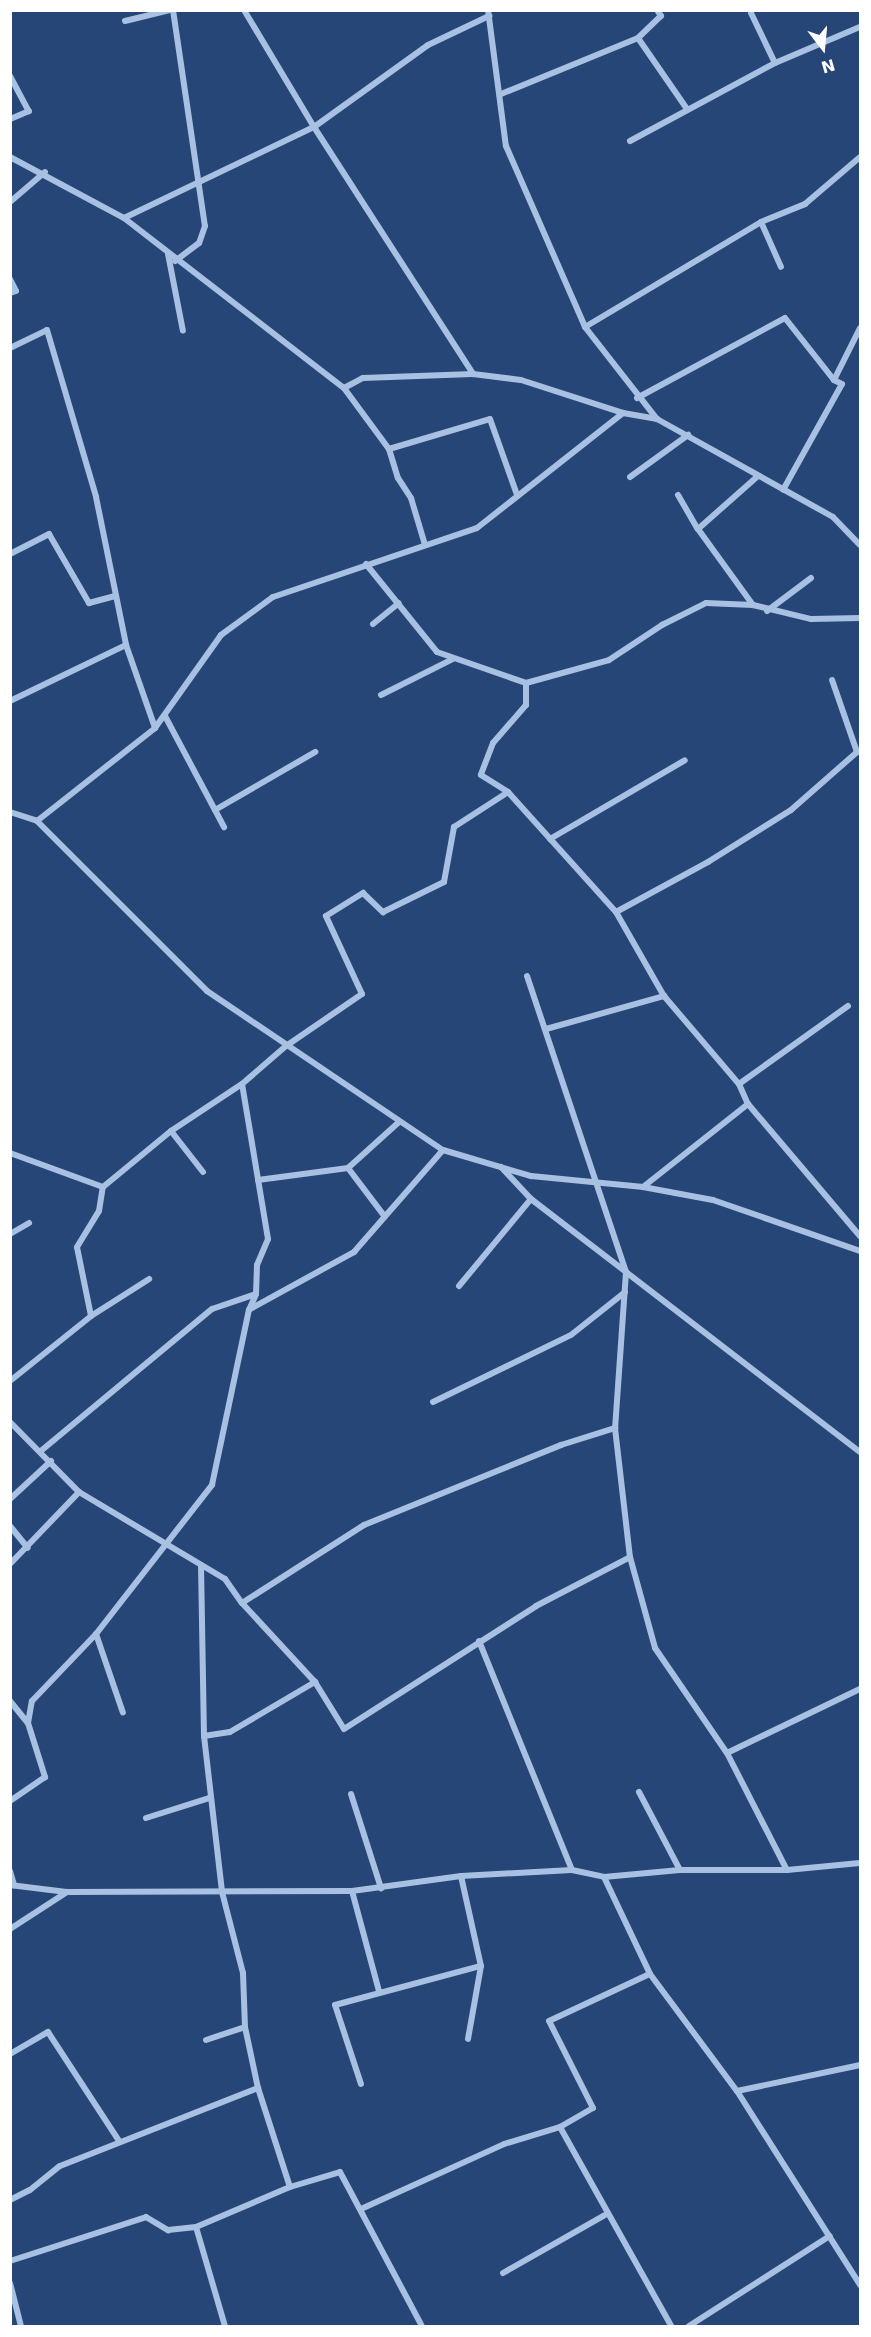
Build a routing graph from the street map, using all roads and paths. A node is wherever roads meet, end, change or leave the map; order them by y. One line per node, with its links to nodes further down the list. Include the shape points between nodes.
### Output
1 (172, 10): 6 (street); 19 (street)
2 (244, 10): 14 (street)
3 (657, 10): 8 (street, via 661,16)
4 (489, 13): 11 (street); 14 (street, via 428,45)
5 (751, 14): 9 (street)
6 (125, 21)
7 (861, 27): 9 (street)
8 (638, 38): 11 (street); 12 (street)
9 (775, 63): 12 (street)
10 (10, 76): 13 (street, via 29,111)
11 (501, 94): 28 (street, via 506,146)
12 (687, 109): 15 (street)
13 (10, 120)
14 (314, 127): 19 (street); 32 (street)
15 (630, 141)
16 (10, 157): 18 (street)
17 (861, 157): 22 (street, via 805,204)
18 (45, 172): 20 (street); 21 (street)
19 (199, 185): 21 (street); 24 (street, via 205,226 199,243)
20 (10, 202)
21 (124, 218): 23 (street)
22 (762, 222): 25 (street); 28 (street)
23 (167, 254): 24 (street); 30 (street)
24 (175, 261): 34 (street)
25 (782, 267)
26 (10, 279): 27 (street, via 16,291)
27 (10, 293)
28 (585, 327): 35 (street)
29 (861, 328): 33 (street)
30 (183, 331)
31 (10, 348): 51 (street, via 47,330 96,497)
32 (473, 374): 34 (street, via 363,378); 36 (street, via 521,380)
33 (834, 380): 35 (street, via 785,318); 42 (street, via 842,384)
34 (344, 388): 39 (street)
35 (637, 398): 37 (street)
36 (623, 413): 37 (street); 43 (street)
37 (657, 419): 38 (street)
38 (688, 435): 40 (street); 41 (street)
39 (389, 449): 43 (street, via 490,419); 46 (street, via 398,478 411,498)
40 (758, 476): 42 (street); 45 (street)
41 (630, 477)
42 (783, 490): 47 (street, via 833,517)
43 (517, 495): 46 (street, via 477,528)
44 (678, 495): 45 (street)
45 (698, 529): 53 (street)
46 (425, 545): 49 (street)
47 (861, 545)
48 (10, 554): 51 (street, via 49,534 89,603)
49 (366, 564): 52 (street); 63 (street, via 273,597 221,635)
50 (811, 578): 54 (street)
51 (115, 596): 57 (street)
52 (399, 603): 56 (street); 58 (street, via 437,652)
53 (753, 605): 54 (street); 60 (street, via 706,603 662,625 609,660)
54 (767, 611): 55 (street, via 811,619)
55 (861, 618)
56 (373, 624)
57 (126, 645): 62 (street); 64 (street)
58 (453, 659): 60 (street); 61 (street)
59 (832, 680): 66 (street)
60 (525, 683): 69 (street, via 526,705 493,744 481,775)
61 (381, 695)
62 (10, 701)
63 (165, 716): 64 (street); 70 (street)
64 (155, 728): 72 (street)
65 (315, 752): 70 (street)
66 (857, 752): 67 (street); 75 (street, via 791,810 708,862)
67 (861, 759)
68 (685, 760): 74 (street)
69 (508, 792): 74 (street); 80 (street, via 454,827 444,882 383,912 363,893 326,916 362,994)
70 (215, 810): 73 (street)
71 (10, 812): 72 (street)
72 (37, 821): 80 (street, via 207,991)
73 (224, 827)
74 (550, 839): 75 (street)
75 (616, 912): 77 (street)
76 (527, 976): 79 (street)
77 (664, 996): 79 (street); 82 (street)
78 (848, 1006): 82 (street)
79 (546, 1029): 92 (street)
80 (286, 1046): 81 (street); 84 (street)
81 (242, 1084): 85 (street); 91 (street)
82 (740, 1084): 83 (street)
83 (748, 1104): 94 (street); 99 (street)
84 (399, 1122): 86 (street); 89 (street)
85 (171, 1131): 90 (street); 93 (street)
86 (443, 1150): 88 (street); 96 (street)
87 (10, 1154): 93 (street)
88 (498, 1164): 92 (street, via 531,1176); 95 (street)
89 (348, 1168): 91 (street); 96 (street)
90 (203, 1172)
91 (258, 1180): 105 (street, via 268,1239 257,1265)
92 (598, 1185): 94 (street); 101 (street)
93 (103, 1187): 107 (street, via 99,1211 77,1247)
94 (643, 1187): 100 (street, via 713,1200)
95 (531, 1199): 101 (street); 103 (street)
96 (385, 1217): 106 (street, via 354,1252)
97 (29, 1223): 98 (street)
98 (10, 1234)
99 (861, 1236)
100 (861, 1251)
101 (626, 1272): 104 (street); 113 (street)
102 (148, 1279): 107 (street)
103 (459, 1286)
104 (625, 1291): 109 (street, via 571,1335); 111 (street)
105 (256, 1294): 106 (street); 112 (street, via 212,1309)
106 (249, 1310): 118 (street, via 212,1485)
107 (91, 1316): 108 (street)
108 (10, 1381)
109 (433, 1402)
110 (10, 1422): 112 (street)
111 (615, 1428): 120 (street); 123 (street, via 561,1445 364,1525)
112 (42, 1450): 114 (street)
113 (861, 1452)
114 (51, 1461): 115 (street); 116 (street)
115 (79, 1492): 118 (street); 119 (street)
116 (10, 1499)
117 (10, 1526): 119 (street)
118 (170, 1543): 122 (street); 124 (street)
119 (28, 1548): 121 (street)
120 (630, 1557): 125 (street); 132 (street, via 655,1648)
121 (10, 1564)
122 (201, 1565): 123 (street, via 225,1579); 131 (street)
123 (242, 1603): 126 (street)
124 (96, 1634): 129 (street); 130 (street, via 32,1701)
125 (479, 1641): 126 (street, via 344,1729); 139 (street)
126 (315, 1682): 131 (street, via 230,1732)
127 (861, 1689): 132 (street)
128 (10, 1701): 130 (street)
129 (123, 1713)
130 (28, 1723): 136 (street, via 45,1778)
131 (204, 1736): 135 (street)
132 (727, 1753): 141 (street)
133 (639, 1792): 140 (street)
134 (351, 1794): 146 (street)
135 (208, 1798): 137 (street); 149 (street)
136 (10, 1801)
137 (146, 1818)
138 (861, 1863): 141 (street)
139 (572, 1870): 143 (street); 144 (street)
140 (680, 1870): 141 (street); 144 (street)
141 (787, 1870)
142 (10, 1871): 145 (street)
143 (460, 1876): 146 (street); 151 (street)
144 (604, 1877): 152 (street)
145 (12, 1885): 148 (street)
146 (381, 1888): 147 (street)
147 (352, 1891): 149 (street); 153 (street)
148 (67, 1892): 149 (street); 150 (street)
149 (222, 1892): 154 (street, via 243,1973)
150 (10, 1929)
151 (481, 1966): 153 (street); 155 (street)
152 (650, 1974): 161 (street); 162 (street, via 549,2020 593,2108)
153 (379, 1991): 159 (street, via 335,2005)
154 (245, 2027): 156 (street); 160 (street)
155 (468, 2039)
156 (206, 2040)
157 (10, 2054): 163 (street, via 48,2032)
158 (861, 2065): 161 (street)
159 (361, 2084)
160 (258, 2088): 163 (street); 164 (street)
161 (737, 2091): 169 (street)
162 (560, 2127): 166 (street, via 504,2144); 167 (street)
163 (119, 2141): 165 (street, via 60,2166)
164 (290, 2187): 166 (street, via 340,2172); 168 (street)
165 (10, 2200)
166 (361, 2209): 176 (street)
167 (605, 2215): 171 (street); 177 (street)
168 (196, 2227): 170 (street, via 168,2230 146,2217); 175 (street)
169 (830, 2235): 173 (street); 178 (street)
170 (10, 2261)
171 (503, 2273)
172 (10, 2283): 174 (street)
173 (861, 2285)
174 (21, 2326)
175 (225, 2326)
176 (422, 2326)
177 (670, 2326)
178 (689, 2326)

